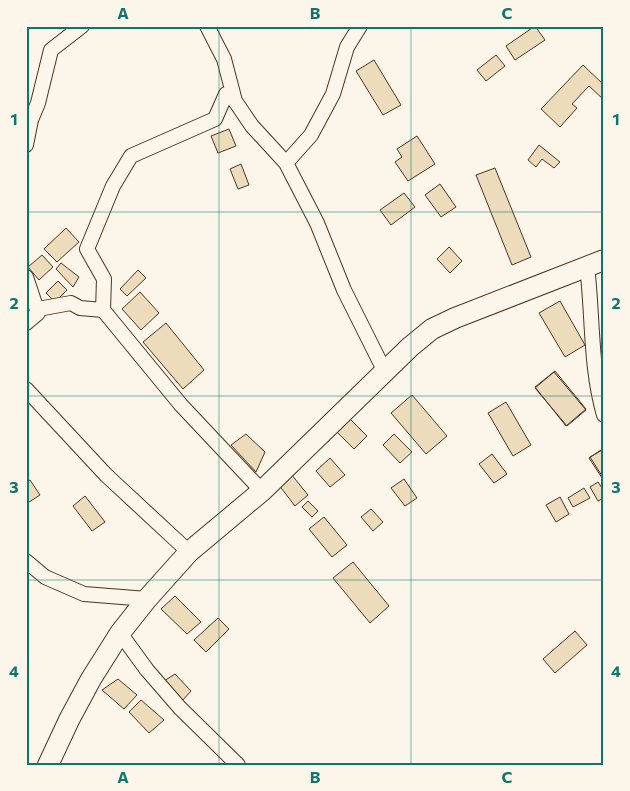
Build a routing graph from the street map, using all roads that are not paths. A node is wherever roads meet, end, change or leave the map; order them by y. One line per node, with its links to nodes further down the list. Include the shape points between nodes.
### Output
1 (82, 26): 5 (street, via 51,50)
2 (208, 26): 6 (street, via 224,59 236,100 252,126)
3 (360, 26): 6 (street, via 347,47 334,94 311,135)
4 (226, 94): 9 (street, via 215,119 131,156 113,186 87,249 104,279)
5 (26, 145)
6 (286, 163): 12 (street, via 317,222 344,290)
7 (595, 263): 12 (street, via 432,329); 14 (street, via 590,290 594,357)
8 (26, 277): 10 (street)
9 (103, 310): 10 (street, via 80,308 71,303 38,309); 15 (street, via 181,405)
10 (38, 313): 11 (street)
11 (26, 323)
12 (385, 372): 15 (street)
13 (26, 388): 16 (street, via 106,475)
14 (604, 415)
15 (262, 491): 16 (street)
16 (189, 552): 18 (street)
17 (26, 561): 18 (street, via 45,578 84,594)
18 (147, 599): 19 (street)
19 (120, 632): 20 (street, via 91,678); 21 (street, via 180,708)
20 (48, 765)
21 (238, 765)

